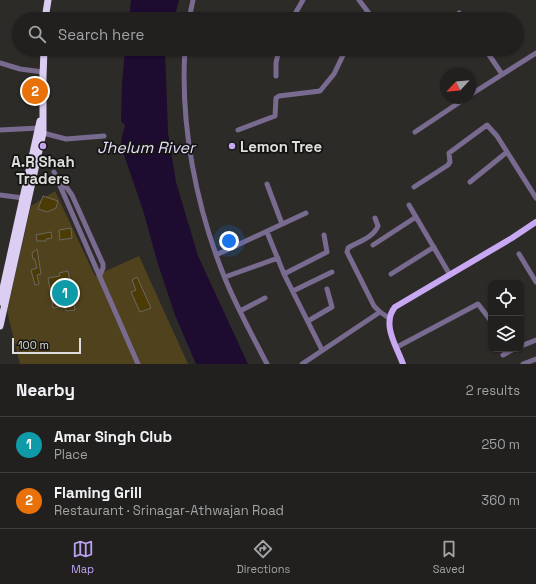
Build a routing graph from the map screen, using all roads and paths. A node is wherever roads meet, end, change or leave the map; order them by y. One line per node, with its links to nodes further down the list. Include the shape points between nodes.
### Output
1 (48, 0): 5 (highway)
2 (193, 0): 6 (street)
3 (304, 0): 7 (street)
4 (359, 0): 8 (street)
5 (47, 12)
6 (190, 12)
7 (296, 12)
8 (368, 12)
9 (536, 52): 17 (street)
10 (44, 56): 16 (highway)
11 (185, 56): 44 (street, via 187,125 192,161)
12 (278, 56): 18 (street)
13 (343, 56): 23 (street, via 335,73 320,91 279,96 276,98 275,116)
14 (490, 56): 17 (street)
15 (0, 63): 16 (street)
16 (43, 72): 22 (highway)
17 (502, 74): 19 (street)
18 (276, 76)
19 (476, 91)
20 (457, 104): 24 (street)
21 (0, 130): 22 (street)
22 (41, 130): 25 (street, via 66,139); 32 (highway); 62 (highway)
23 (238, 130)
24 (415, 132)
25 (104, 136)
26 (507, 152): 28 (street); 30 (street, via 498,136 485,126 449,153 449,164); 33 (street)
27 (54, 172): 70 (street)
28 (470, 182)
29 (267, 184): 39 (street)
30 (414, 187)
31 (0, 195): 32 (street)
32 (23, 198): 56 (highway)
33 (536, 198)
34 (409, 206): 36 (street)
35 (306, 213): 39 (street)
36 (416, 217): 42 (street); 43 (street)
37 (375, 218): 58 (street, via 378,226 376,229 348,248 347,252 364,288)
38 (536, 222): 50 (main road)
39 (282, 224): 40 (street)
40 (267, 232): 44 (street); 46 (street)
41 (324, 235): 48 (street, via 327,252)
42 (373, 245)
43 (434, 248): 49 (street); 50 (street)
44 (216, 254): 51 (street)
45 (519, 254): 52 (street)
46 (278, 258): 48 (street); 51 (street)
47 (332, 272): 54 (street)
48 (284, 274): 54 (street)
49 (391, 274)
50 (450, 275): 60 (main road, via 401,303)
51 (225, 277): 57 (street)
52 (536, 282)
53 (326, 289): 61 (street, via 332,307)
54 (293, 291): 61 (street)
55 (265, 298): 57 (street)
56 (0, 302)
57 (240, 311): 71 (street)
58 (380, 312): 60 (street); 66 (street)
59 (488, 317): 65 (street, via 478,304)
60 (389, 318): 65 (main road)
61 (308, 321): 66 (street)
62 (0, 326)
63 (536, 340): 64 (street)
64 (524, 345)
65 (397, 347): 73 (main road)
66 (322, 350): 72 (street)
67 (508, 352): 68 (street)
68 (503, 355)
69 (536, 359): 74 (street)
70 (138, 364)
71 (266, 364)
72 (302, 364)
73 (403, 364)
74 (522, 364)

